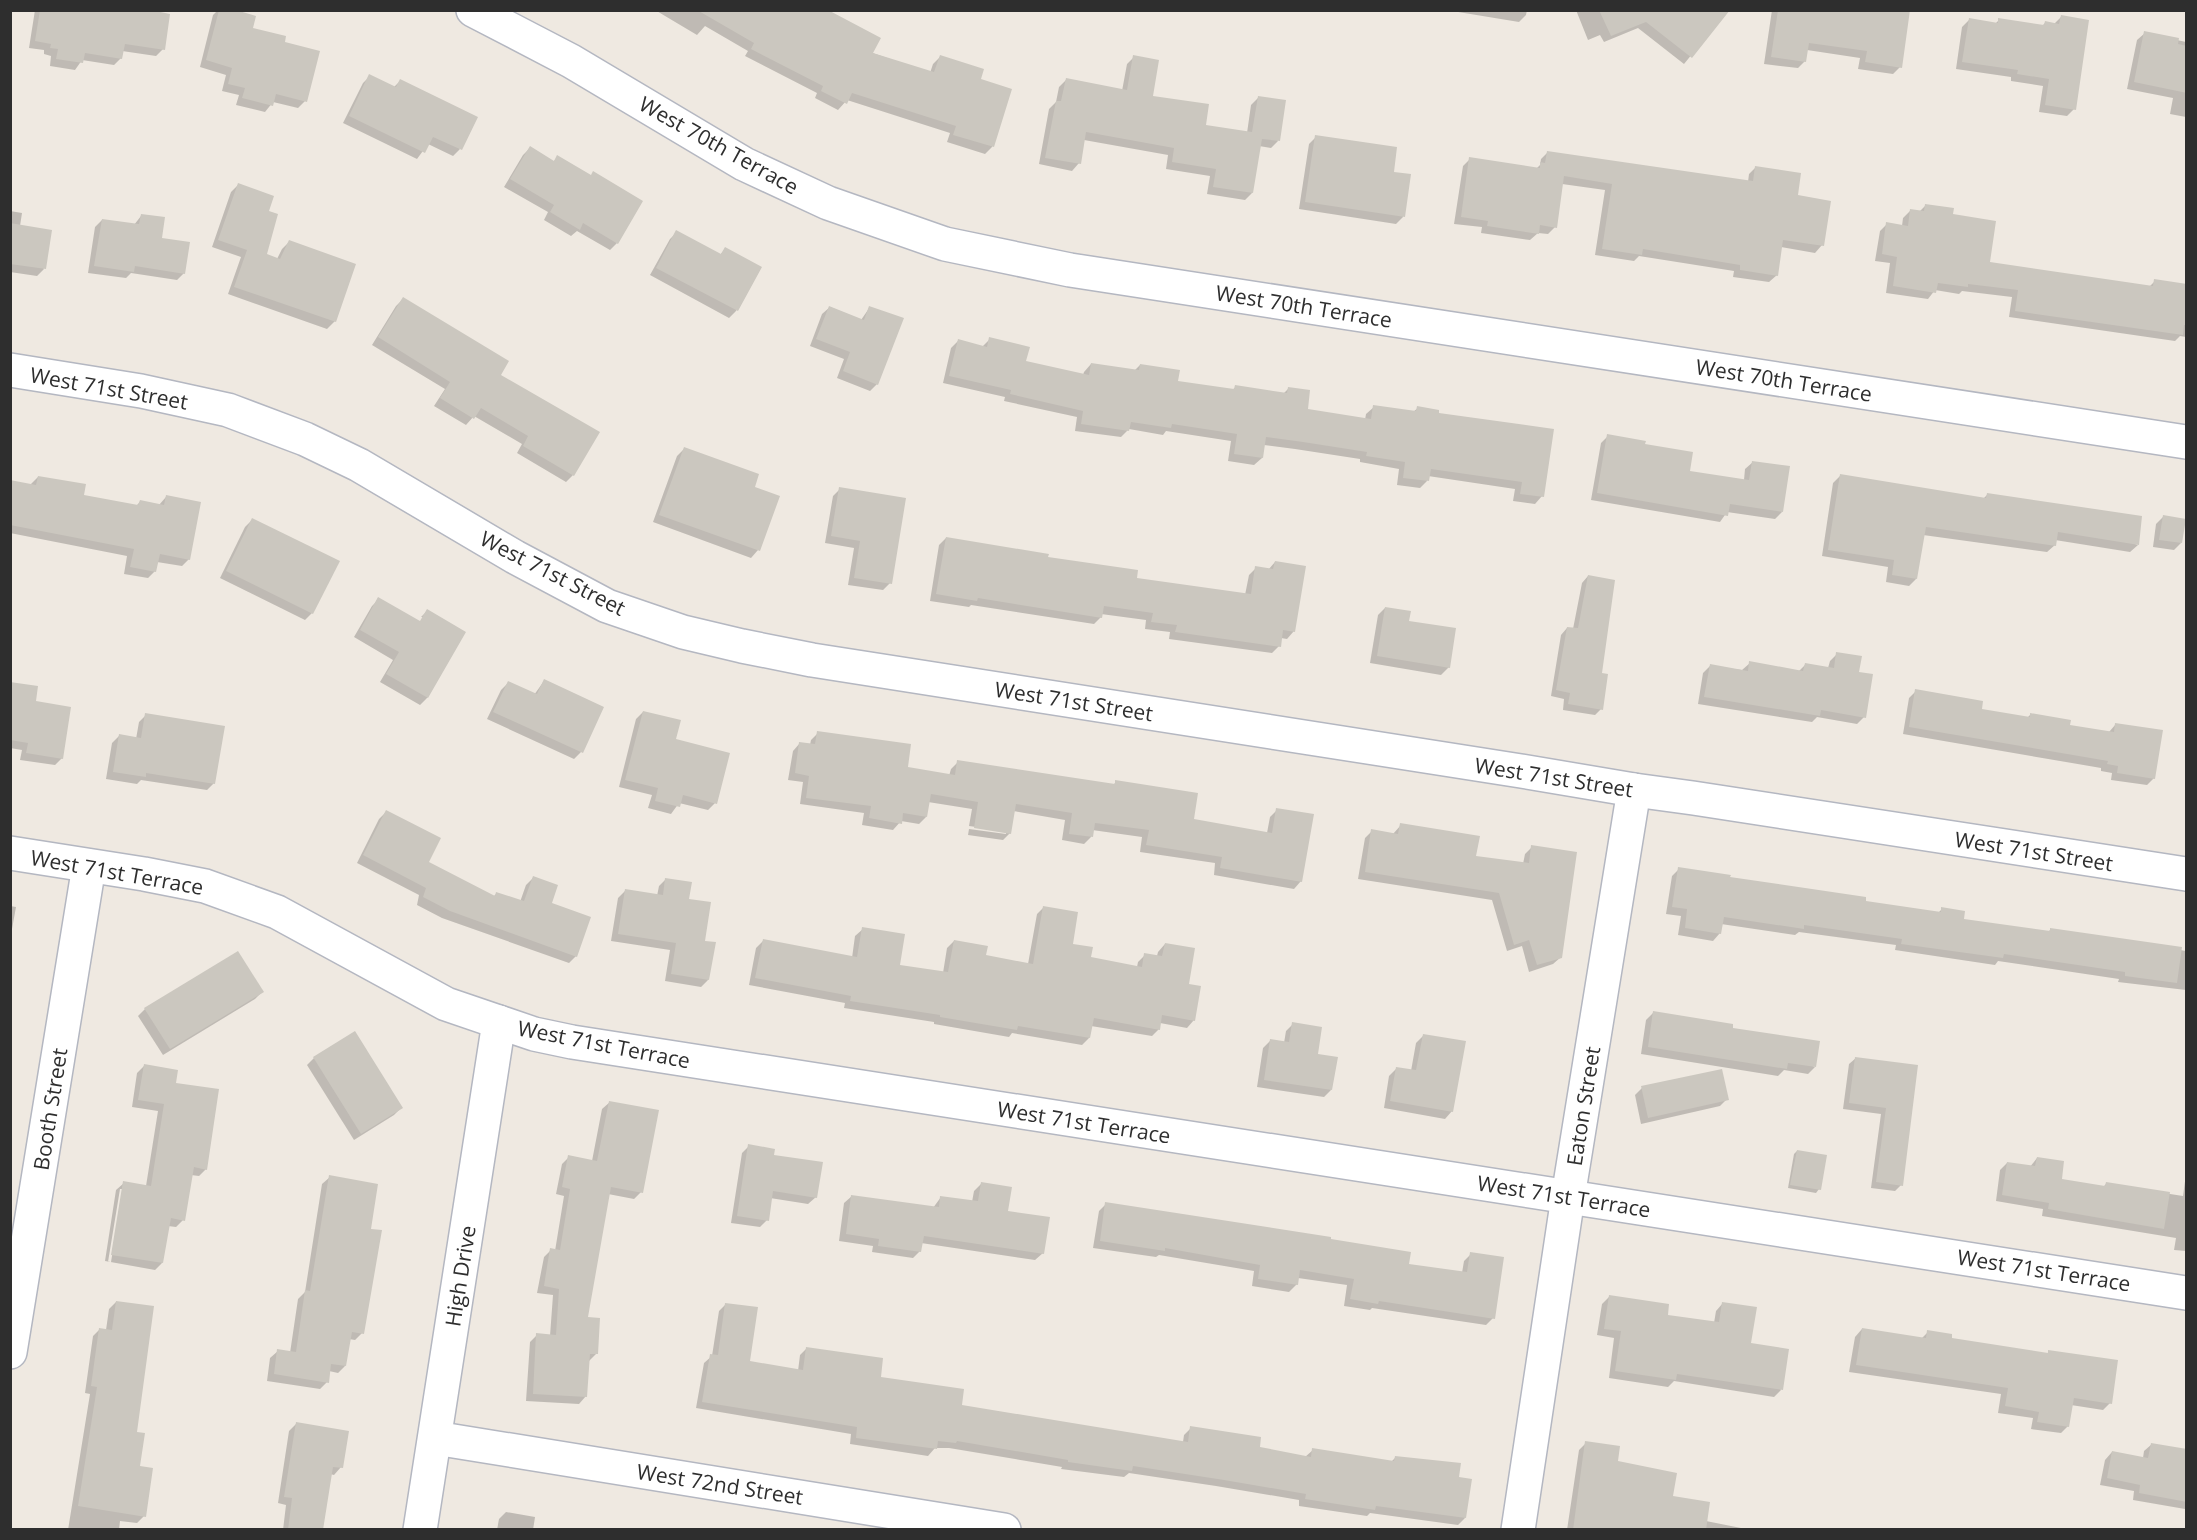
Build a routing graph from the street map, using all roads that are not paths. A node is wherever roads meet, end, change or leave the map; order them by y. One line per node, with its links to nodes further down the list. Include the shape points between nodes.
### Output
1 (473, 10): 3 (street, West 70th Terrace, via 571,61 744,164 828,203 945,244 1070,270)
2 (10, 370): 4 (street, West 71st Street, via 228,410 305,439 607,606 683,632 812,660)
3 (2187, 442)
4 (1634, 790): 7 (street, West 71st Street); 9 (street, Eaton Street)
5 (10, 853): 6 (street, West 71st Terrace)
6 (89, 866): 8 (street, West 71st Terrace, via 205,886 277,912 446,1004); 11 (street, Booth Street)
7 (2187, 874)
8 (499, 1022): 9 (street, West 71st Terrace, via 584,1044); 12 (street, High Drive)
9 (1568, 1197): 10 (street, West 71st Terrace); 15 (street, Eaton Street)
10 (2187, 1293)
11 (10, 1352)
12 (435, 1438): 13 (street, High Drive); 14 (street, West 72nd Street)
13 (420, 1530)
14 (1004, 1530)
15 (1518, 1530)

